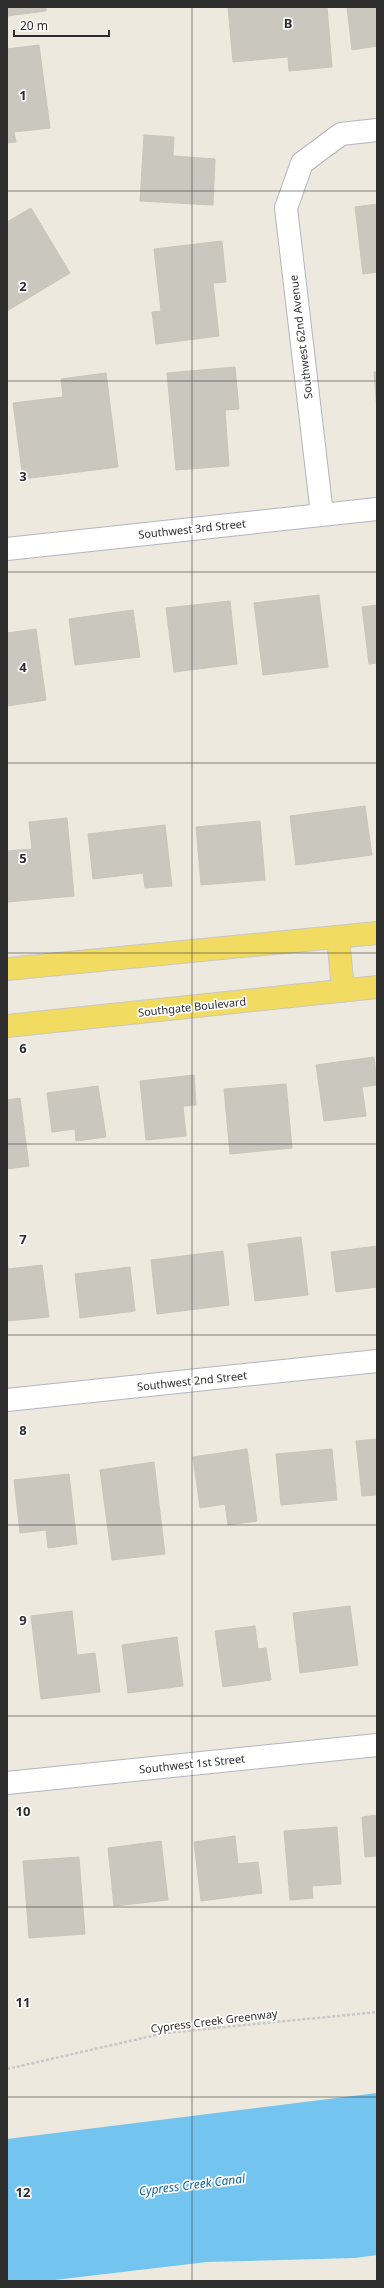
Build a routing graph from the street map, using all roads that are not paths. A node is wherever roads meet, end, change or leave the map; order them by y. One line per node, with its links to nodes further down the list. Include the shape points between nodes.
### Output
1 (377, 130): 3 (street, Southwest 62nd Avenue, via 341,134 302,163 286,208)
2 (377, 509): 3 (street, Southwest 3rd Street)
3 (322, 514): 4 (street, Southwest 3rd Street)
4 (7, 549)
5 (377, 933): 6 (main road)
6 (338, 937): 7 (main road); 9 (main road)
7 (7, 970)
8 (377, 988): 9 (main road, Southgate Boulevard)
9 (343, 991): 10 (main road, Southgate Boulevard)
10 (7, 1026)
11 (377, 1361): 12 (street, Southwest 2nd Street)
12 (7, 1400)
13 (377, 1744): 14 (street, Southwest 1st Street)
14 (7, 1783)

